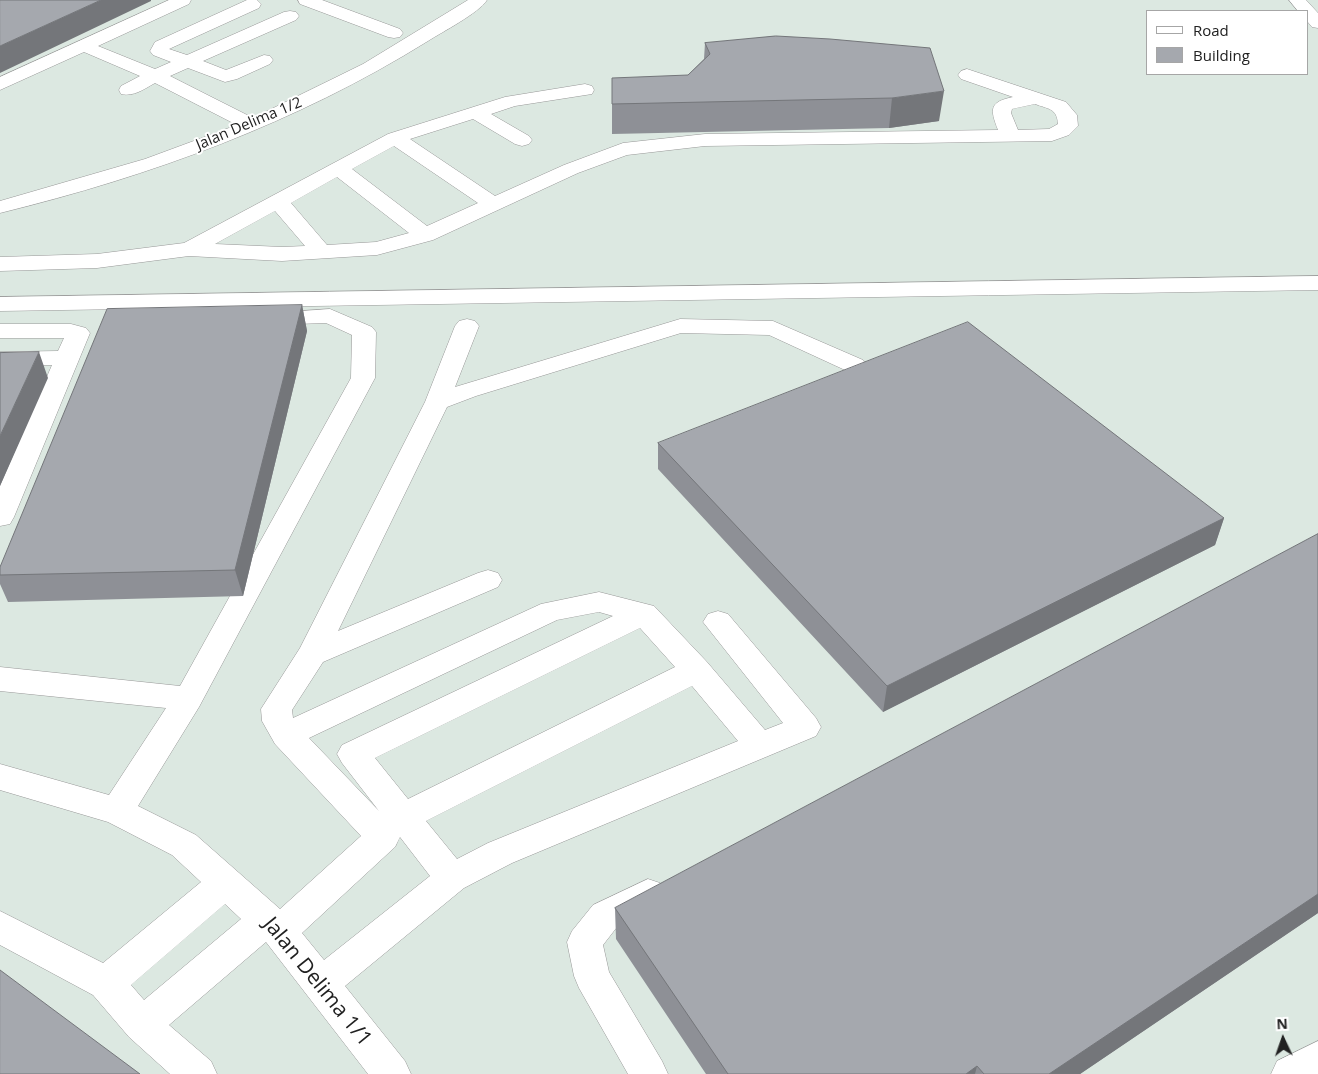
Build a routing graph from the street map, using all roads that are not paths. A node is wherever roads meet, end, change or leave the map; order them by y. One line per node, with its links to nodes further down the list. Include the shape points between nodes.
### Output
1 (183, 0): 10 (street)
2 (306, 0): 20 (street, Jalan Delima 1/2, via 401,29 321,79)
3 (480, 0): 21 (street, Jalan Delima 1/2, via 438,28 341,83)
4 (1298, 0): 6 (street)
5 (253, 4): 12 (street, via 161,46 159,51)
6 (1307, 10)
7 (1308, 12): 9 (street)
8 (290, 16): 12 (street)
9 (1318, 23)
10 (84, 46): 14 (street); 15 (street)
11 (264, 60): 12 (street, via 225,76)
12 (187, 62): 14 (street)
13 (967, 75): 18 (street)
14 (155, 76): 16 (street); 20 (street)
15 (0, 84)
16 (128, 90)
17 (585, 90): 19 (street, via 512,101)
18 (1037, 98): 22 (street, via 1003,106 1001,114); 22 (street, via 1059,106 1067,116 1068,126 1052,135)
19 (474, 112): 23 (street); 24 (street)
20 (234, 114): 21 (street); 26 (street, Jalan Delima 1/2, via 125,155)
21 (254, 125): 29 (street, Jalan Delima 1/2, via 132,170)
22 (1010, 135): 28 (street, via 705,140 623,150)
23 (395, 138): 25 (street); 28 (street)
24 (522, 140)
25 (338, 168): 27 (street); 30 (street)
26 (0, 189)
27 (277, 200): 31 (street); 32 (street)
28 (492, 203): 30 (street)
29 (0, 207)
30 (425, 235): 32 (street, via 377,248)
31 (189, 249): 32 (street, via 282,254); 33 (street, via 97,261)
32 (321, 251)
33 (0, 264)
34 (1318, 283): 35 (street)
35 (680, 294): 36 (street); 38 (street)
36 (0, 304)
37 (468, 326): 44 (street)
38 (680, 326): 43 (street, via 772,328); 44 (street)
39 (0, 331): 41 (street, via 78,333)
40 (105, 338): 52 (street, via 134,321 330,316 364,332 363,378)
41 (67, 358): 42 (street); 45 (street)
42 (0, 359)
43 (854, 364)
44 (437, 402): 49 (street)
45 (0, 517)
46 (488, 580): 49 (street)
47 (644, 614): 50 (street); 53 (street, via 599,602 551,610); 57 (street, via 353,754)
48 (718, 622): 54 (street, via 805,727)
49 (312, 654): 53 (street, via 276,709)
50 (696, 670): 54 (street); 57 (street)
51 (0, 679): 52 (street)
52 (188, 699): 56 (street)
53 (286, 736): 61 (street, via 383,837 319,894)
54 (760, 746): 58 (street, via 500,853)
55 (0, 777): 56 (street, Jalan Delima 1/1)
56 (117, 811): 60 (street, Jalan Delima 1/1, via 184,845)
57 (404, 817): 58 (street)
58 (452, 878): 64 (street)
59 (676, 880): 69 (street, via 605,916 585,942 592,976)
60 (226, 882): 61 (street, Jalan Delima 1/1); 63 (street)
61 (274, 925): 64 (street, Jalan Delima 1/1); 65 (street)
62 (0, 927): 63 (street)
63 (106, 983): 65 (street)
64 (321, 984): 68 (street, Jalan Delima 1/1)
65 (142, 1025): 67 (street)
66 (1318, 1059): 70 (street)
67 (198, 1074)
68 (392, 1074)
69 (649, 1074)
70 (1290, 1074)

